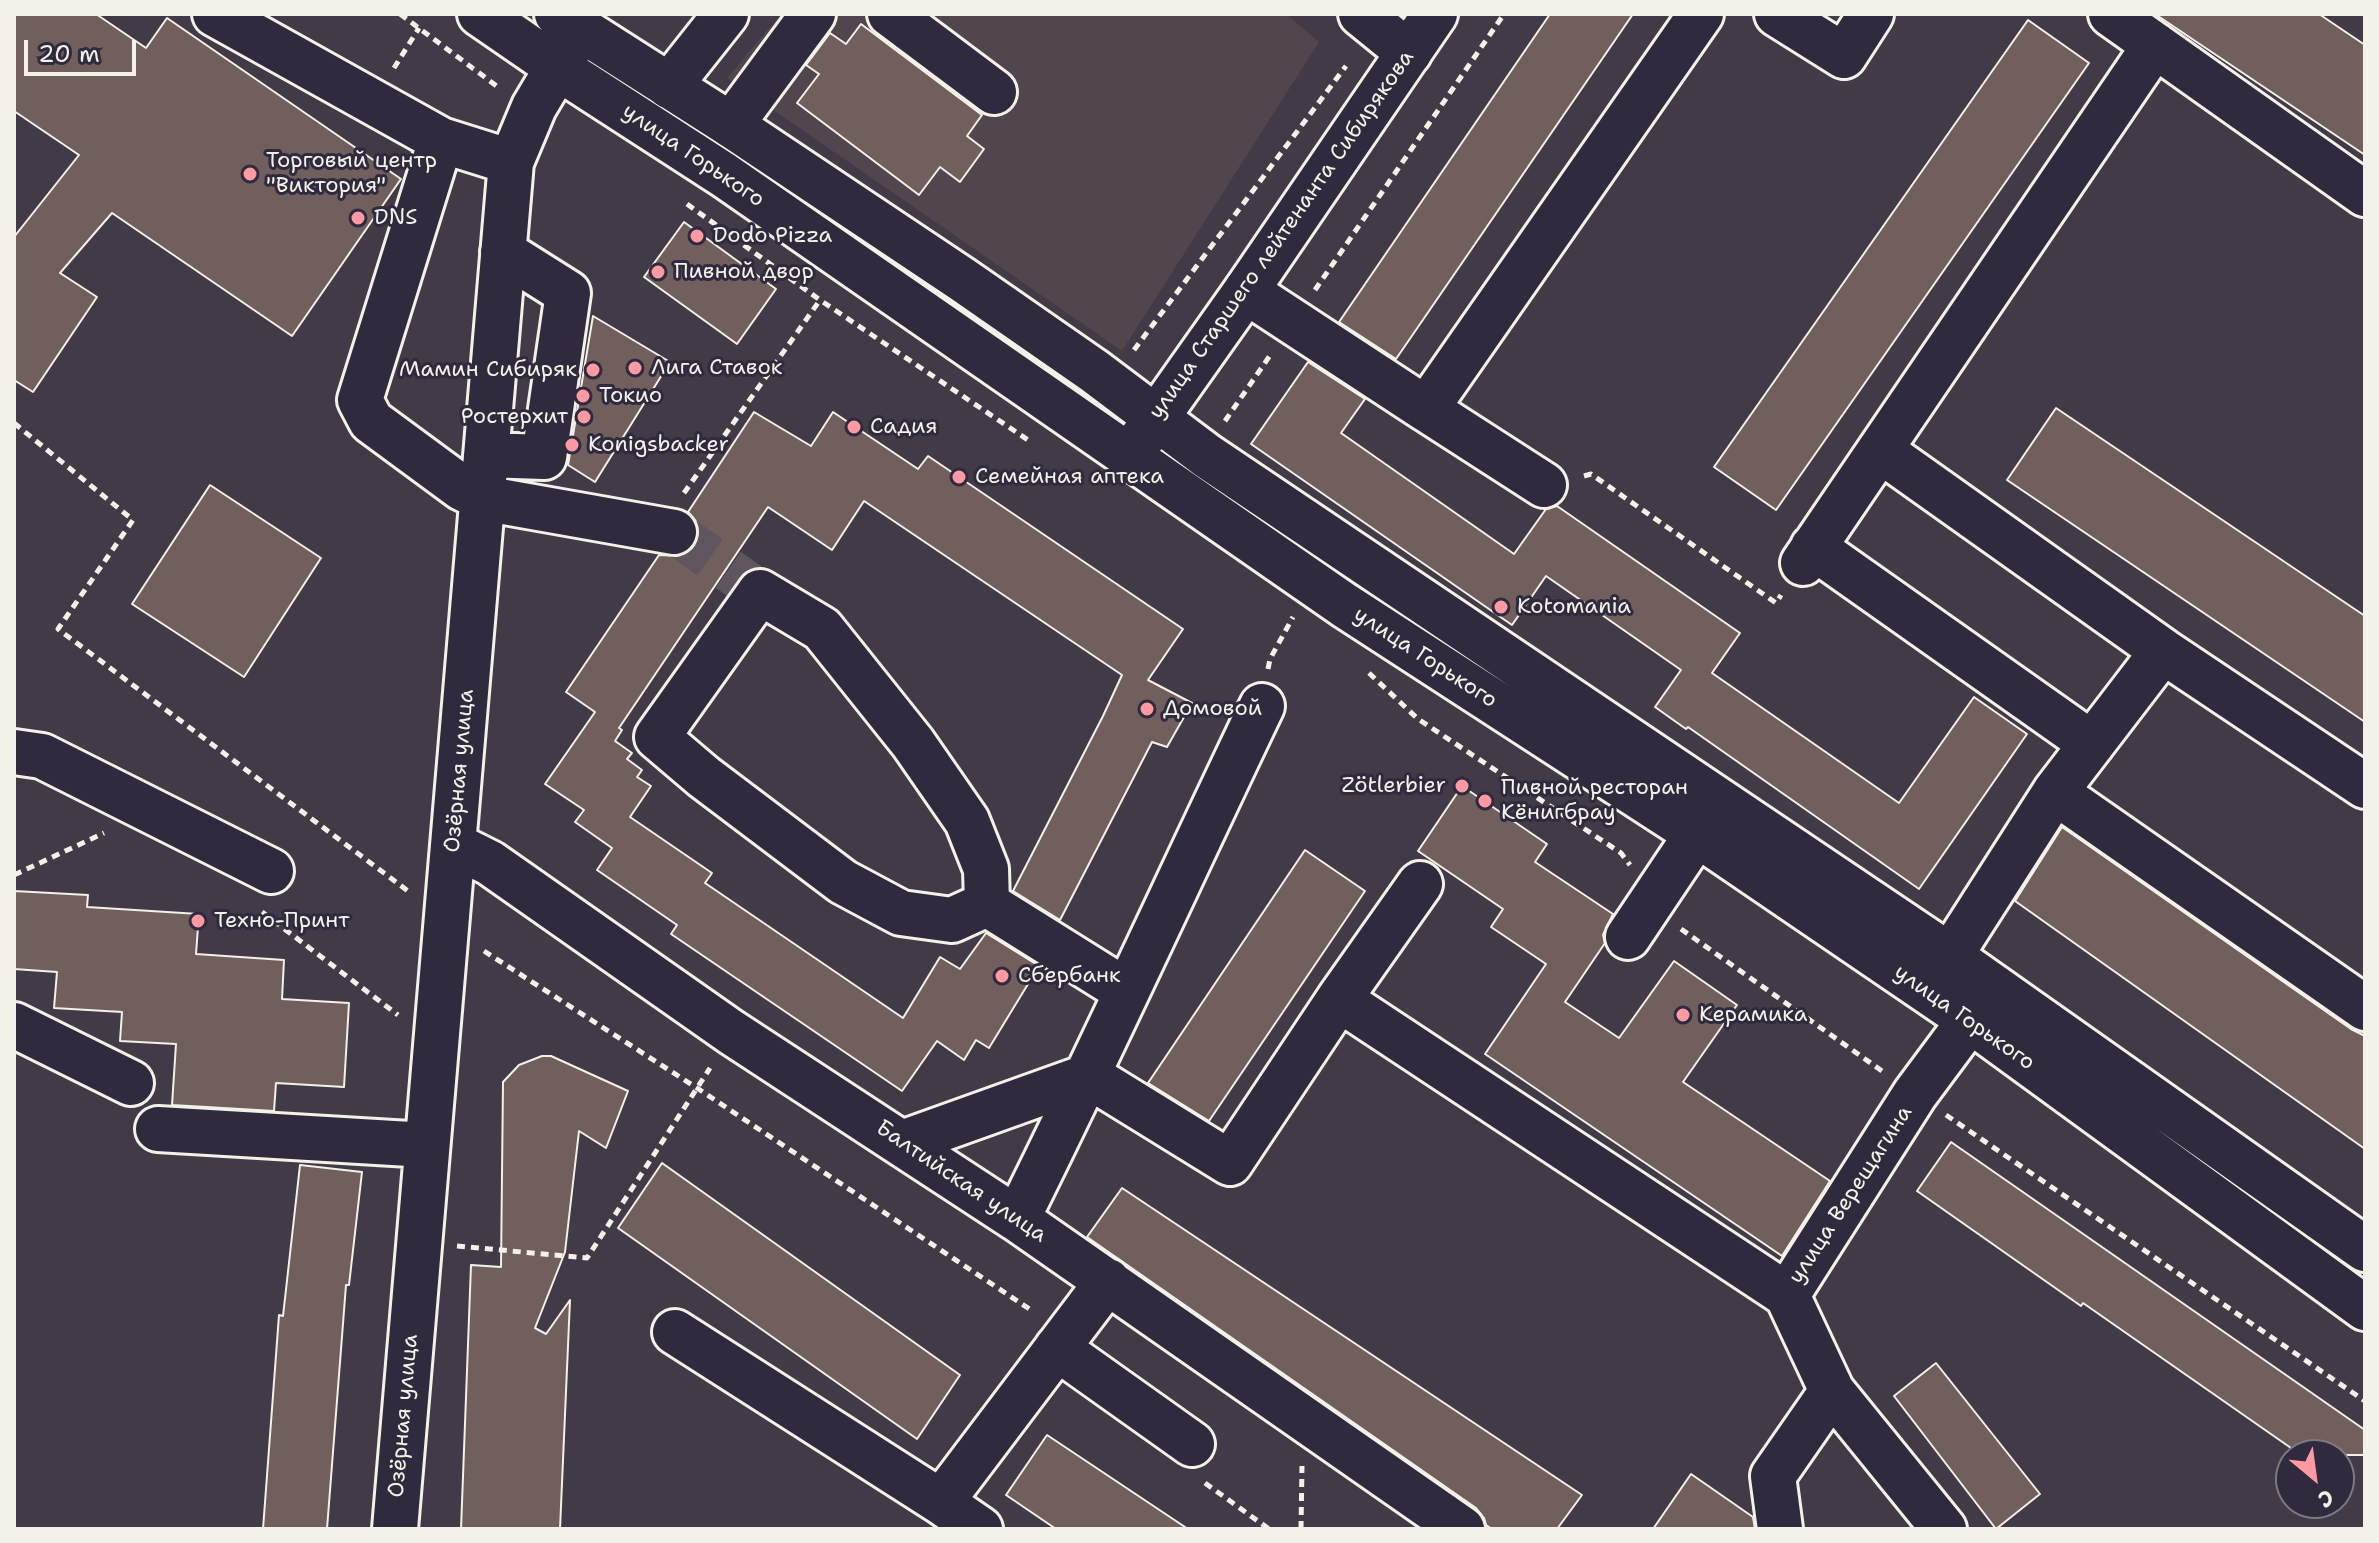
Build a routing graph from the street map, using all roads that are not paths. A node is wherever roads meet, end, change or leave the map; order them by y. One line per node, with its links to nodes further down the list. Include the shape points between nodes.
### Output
1 (215, 14): 19 (main road)
2 (480, 14): 15 (main road, улица Горького)
3 (726, 14): 16 (main road)
4 (813, 14): 18 (main road)
5 (890, 14): 17 (main road)
6 (1435, 14): 14 (main road, улица Старшего лейтенанта Сибирякова)
7 (1701, 14): 24 (main road)
8 (1777, 14): 9 (main road, via 1844,56)
9 (1871, 14)
10 (2111, 14): 13 (main road)
11 (1368, 20): 14 (main road)
12 (569, 22): 15 (main road, Озёрная улица); 16 (main road, улица Горького)
13 (2155, 45): 21 (main road); 26 (main road)
14 (1409, 53): 23 (main road, улица Старшего лейтенанта Сибирякова)
15 (557, 67): 20 (main road, Озёрная улица, via 523,127); 28 (main road, улица Горького, via 724,175)
16 (669, 86): 18 (main road, улица Горького)
17 (994, 92)
18 (731, 125): 25 (main road, улица Горького, via 963,280)
19 (441, 140): 20 (main road); 30 (main road, via 360,400 371,421)
20 (511, 162): 22 (main road, Озёрная улица)
21 (2365, 194)
22 (503, 252): 27 (main road, Озёрная улица); 27 (main road, via 568,293 544,457)
23 (1246, 291): 24 (main road); 25 (main road, улица Старшего лейтенанта Сибирякова)
24 (1426, 409): 29 (main road)
25 (1155, 418): 28 (main road, улица Старшего лейтенанта Сибирякова); 44 (main road, улица Горького)
26 (1880, 450): 32 (main road); 34 (main road, via 1808,555)
27 (486, 455): 30 (main road, Озёрная улица)
28 (1130, 456): 38 (main road, улица Горького, via 1357,614)
29 (1544, 485)
30 (482, 498): 31 (main road); 39 (main road, Озёрная улица)
31 (666, 531)
32 (2163, 651): 34 (main road); 36 (main road)
33 (1262, 706): 45 (main road)
34 (2092, 744): 37 (main road)
35 (14, 752): 41 (main road, via 42,756)
36 (2365, 786)
37 (2055, 792): 44 (main road); 47 (main road)
38 (1697, 834): 43 (main road); 48 (main road, улица Горького)
39 (454, 845): 53 (main road, Балтийская улица, via 490,863 731,1032); 54 (main road, Озёрная улица)
40 (1420, 884): 46 (main road)
41 (262, 888)
42 (987, 904): 42 (main road, via 952,920 901,913 843,882 657,737 760,592 822,629 913,743 967,821 986,869); 45 (main road)
43 (1628, 937)
44 (1950, 956): 56 (main road, улица Горького)
45 (1126, 991): 50 (main road)
46 (1339, 999): 50 (main road, via 1230,1163); 58 (main road)
47 (2365, 1008)
48 (1970, 1020): 58 (main road, улица Верещагина, via 1915,1094); 59 (main road, улица Горького)
49 (14, 1025): 51 (main road)
50 (1089, 1076): 53 (main road); 55 (main road)
51 (131, 1083)
52 (158, 1129): 54 (main road)
53 (902, 1143): 55 (main road, Балтийская улица)
54 (427, 1145): 65 (main road, Озёрная улица)
55 (1017, 1219): 57 (main road, Балтийская улица)
56 (2365, 1249)
57 (1108, 1281): 61 (main road); 67 (main road, Балтийская улица)
58 (1787, 1295): 62 (main road, улица Верещагина)
59 (2365, 1308)
60 (675, 1332): 64 (main road)
61 (1067, 1336): 63 (main road); 64 (main road)
62 (1832, 1391): 68 (main road, via 1773,1476); 69 (main road, улица Верещагина)
63 (1197, 1463)
64 (941, 1502): 66 (main road)
65 (395, 1529)
66 (980, 1529)
67 (1462, 1529)
68 (1780, 1529)
69 (1944, 1529)

